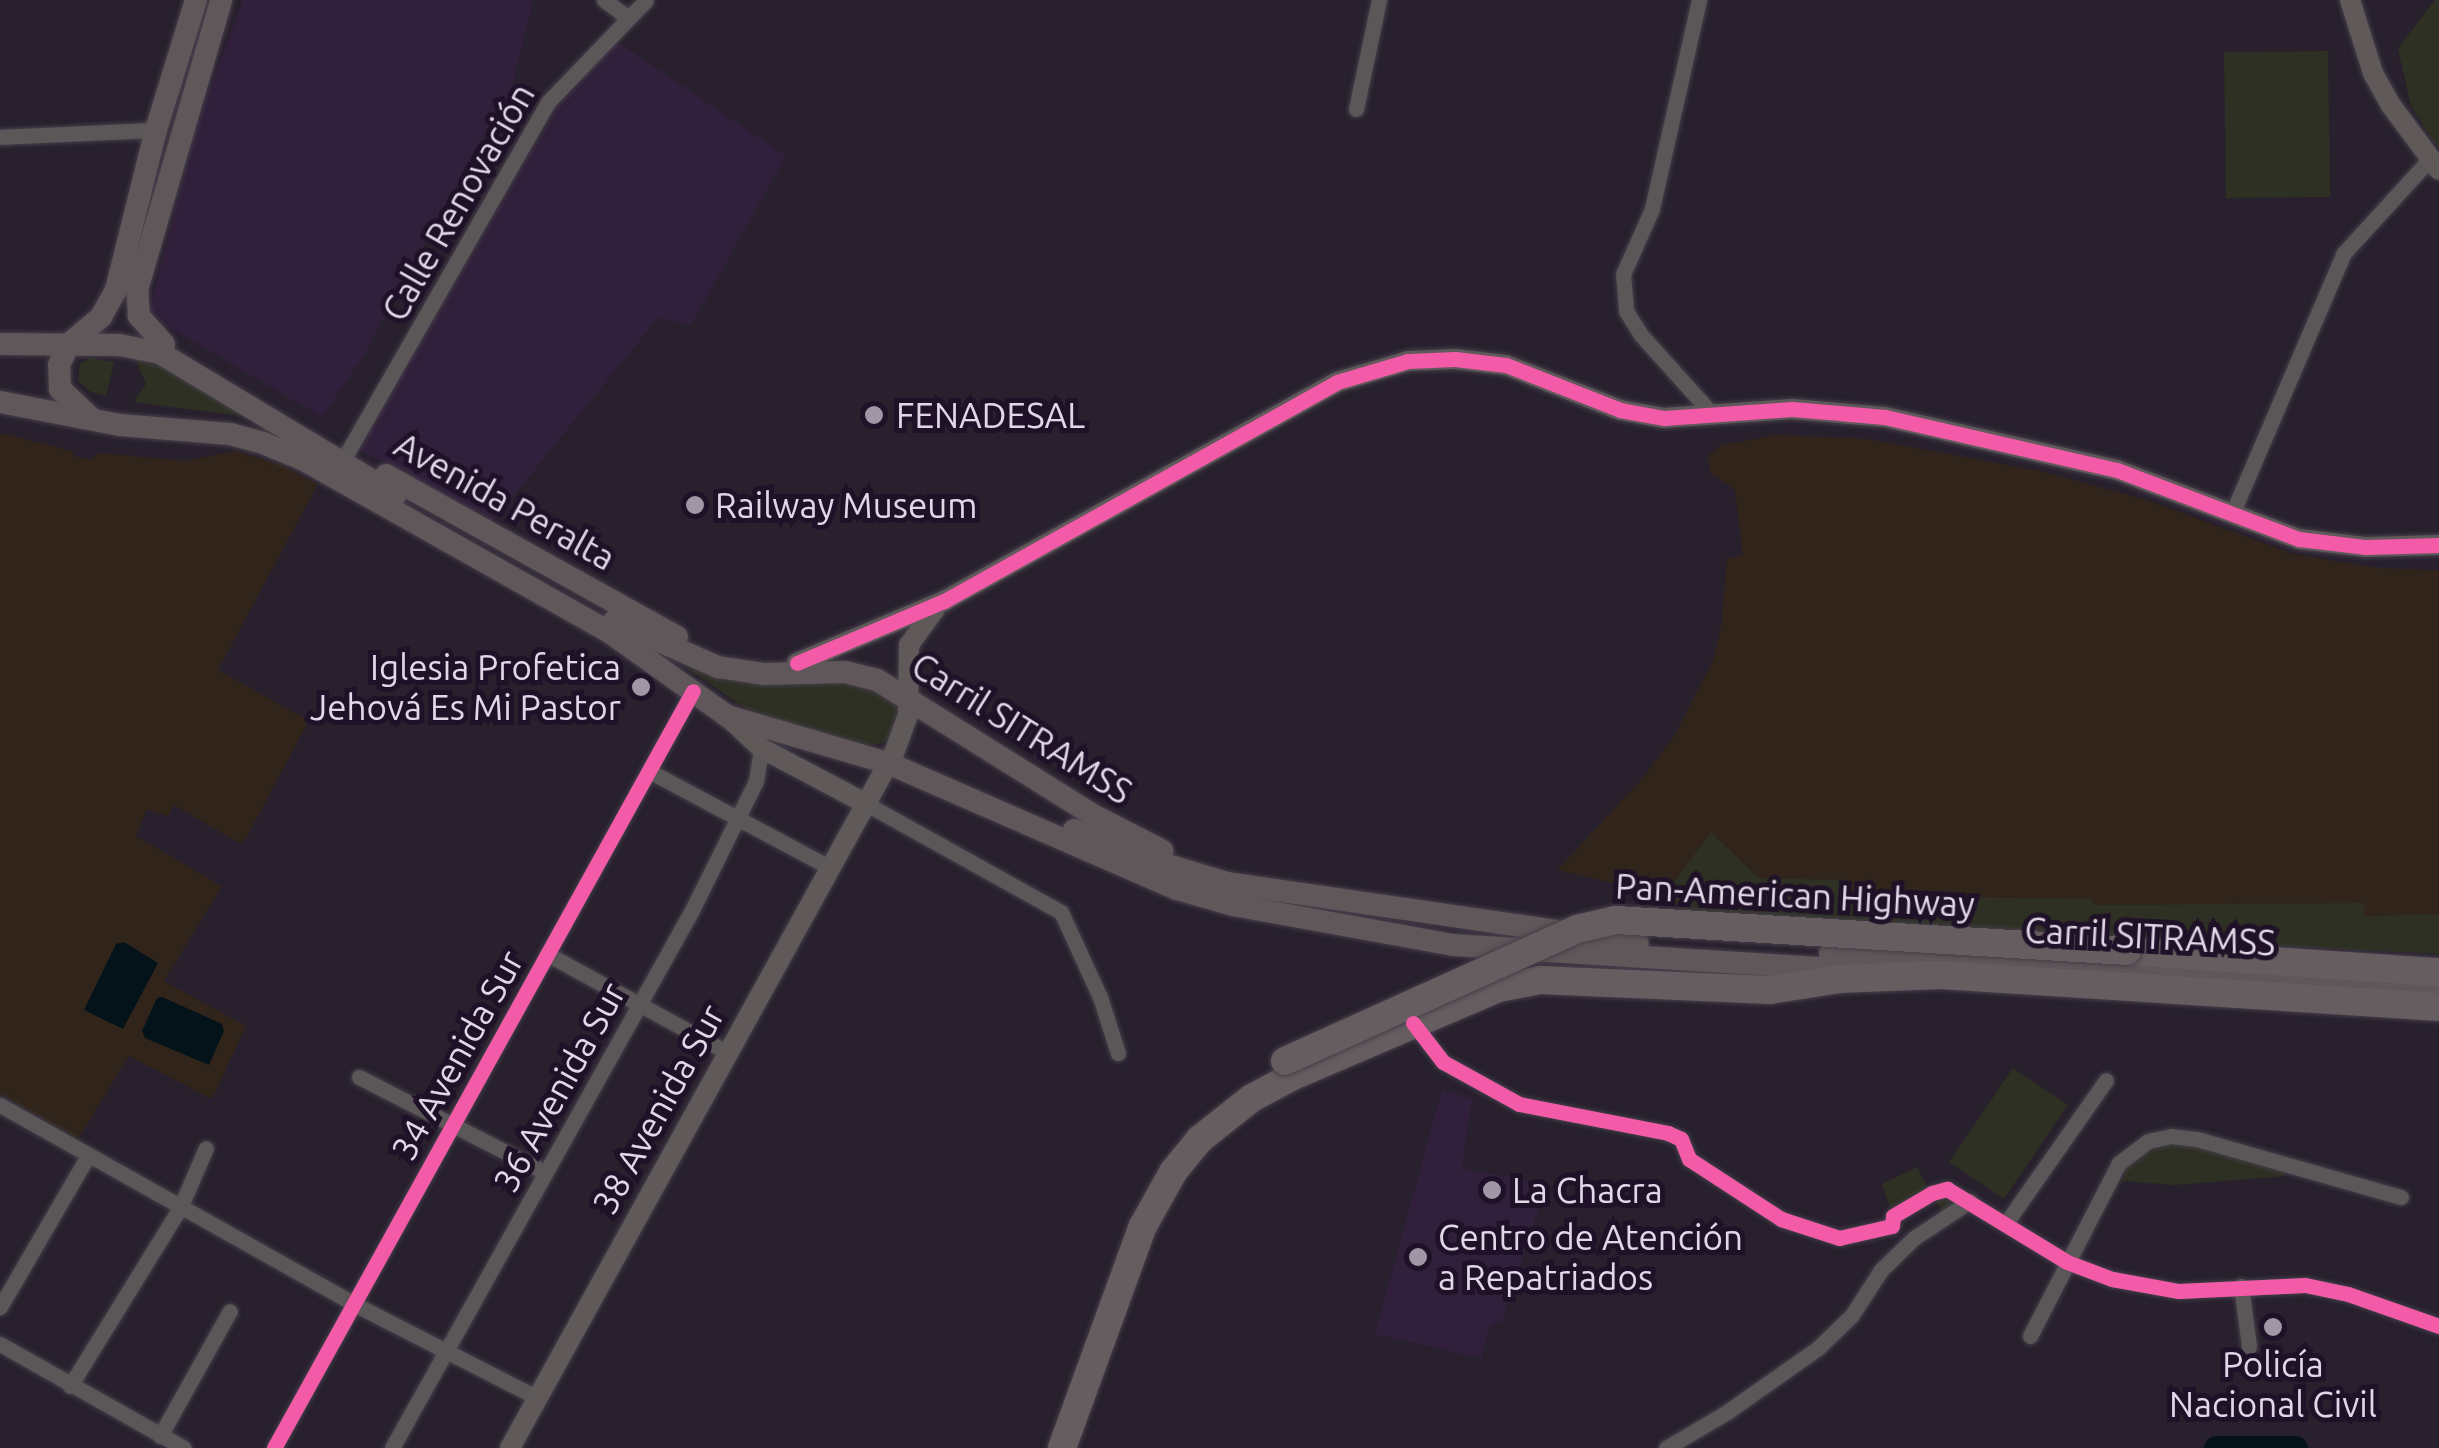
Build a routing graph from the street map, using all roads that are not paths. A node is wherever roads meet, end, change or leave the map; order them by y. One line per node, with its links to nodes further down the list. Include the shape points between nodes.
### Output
1 (196, 0): 10 (main road)
2 (221, 0): 16 (main road, via 137,290 139,316)
3 (604, 0): 8 (street)
4 (646, 0): 8 (street, Calle Renovación)
5 (1379, 0): 9 (street)
6 (1700, 0): 20 (street, via 1652,208 1624,274 1626,311 1640,335)
7 (2350, 0): 12 (street, via 2373,73)
8 (627, 16): 22 (street, Calle Renovación, via 548,102)
9 (1356, 109)
10 (156, 130): 11 (street); 14 (main road, via 116,290 101,317)
11 (0, 136)
12 (2434, 165): 23 (street, via 2344,254)
13 (0, 333): 14 (main road, Avenida Peralta)
14 (74, 338): 15 (main road, Carril SITRAMSS); 16 (main road, Avenida Peralta, via 128,334); 19 (main road, via 57,379); 22 (main road, Carril SITRAMSS, via 182,362)
15 (0, 344)
16 (164, 344): 22 (main road, Avenida Peralta)
17 (0, 389): 19 (main road, Carril SITRAMSS)
18 (0, 402): 21 (main road, Avenida Peralta)
19 (72, 403): 21 (main road); 22 (main road, Carril SITRAMSS, via 242,425)
20 (1714, 416): 23 (street, via 1792,408 1885,417 2081,459); 25 (street, via 1664,418 1620,410 1532,372 1480,360 1386,366 1313,394)
21 (93, 420): 28 (main road, Avenida Peralta, via 230,434 304,460 609,632)
22 (345, 458): 26 (main road, Carril SITRAMSS); 27 (main road, Avenida Peralta, via 696,647 754,663)
23 (2232, 514): 24 (street, via 2333,545)
24 (2439, 545)
25 (944, 601): 27 (street); 29 (street, via 909,645)
26 (624, 628): 29 (main road, Carril SITRAMSS, via 718,667 860,674); 32 (main road, Carril SITRAMSS, via 761,721)
27 (797, 662): 29 (main road, Avenida Peralta, via 872,666)
28 (693, 691): 30 (main road, Avenida Peralta); 33 (street, 34 Avenida Sur)
29 (909, 692): 32 (street); 37 (main road, Carril SITRAMSS, via 1094,816)
30 (727, 716): 31 (street, Avenida Peralta); 32 (main road, Avenida Peralta)
31 (761, 748): 34 (street, Avenida Peralta); 35 (street, 36 Avenida Sur, via 756,782)
32 (891, 758): 34 (street); 37 (main road, Carril SITRAMSS, via 1138,856); 42 (main road, via 1138,874 1233,905 1453,946)
33 (648, 771): 35 (street); 38 (street, 34 Avenida Sur)
34 (863, 802): 36 (street, 38 Avenida Sur); 48 (street, via 1061,912)
35 (738, 819): 36 (street); 44 (street, 36 Avenida Sur)
36 (829, 867): 47 (street, 38 Avenida Sur)
37 (1262, 889): 43 (main road, Carril SITRAMSS, via 1642,944)
38 (547, 954): 44 (street); 52 (street, 34 Avenida Sur)
39 (2158, 954): 40 (main road, via 2209,950); 41 (highway, Pan-American Highway); 77 (highway, Pan-American Highway, bridge, via 1616,920 1577,929 1286,1062 1216,1104 1180,1138 1125,1232)
40 (2439, 963)
41 (2439, 972)
42 (1940, 975): 45 (highway, Pan-American Highway); 46 (highway, Pan-American Highway, via 1770,990 1516,982)
43 (2439, 987)
44 (640, 1004): 47 (street); 55 (street, 36 Avenida Sur)
45 (2439, 1006)
46 (1413, 1024): 57 (street, via 1443,1062 1518,1104 1668,1133 1681,1139 1689,1159 1781,1219 1839,1238 1892,1226 1893,1216 1937,1190); 78 (highway, Pan-American Highway, via 1252,1098 1200,1139 1142,1226)
47 (727, 1052): 71 (street, 38 Avenida Sur)
48 (1118, 1052)
49 (360, 1077): 52 (street)
50 (2106, 1080): 59 (street)
51 (0, 1105): 54 (street)
52 (452, 1125): 55 (street); 62 (street, 34 Avenida Sur)
53 (206, 1148): 58 (street)
54 (88, 1156): 58 (street); 63 (street)
55 (546, 1172): 69 (street, 36 Avenida Sur)
56 (2401, 1197): 60 (street, via 2197,1140 2158,1138 2119,1163)
57 (1970, 1201): 59 (street); 79 (street, via 1914,1238 1818,1348)
58 (180, 1208): 62 (street); 70 (street)
59 (2006, 1223): 60 (street)
60 (2068, 1262): 61 (street, via 2160,1290); 66 (street)
61 (2241, 1286): 65 (street, via 2315,1286); 68 (street)
62 (356, 1305): 69 (street); 74 (street, 34 Avenida Sur)
63 (0, 1307)
64 (230, 1311): 72 (street)
65 (2439, 1326)
66 (2030, 1336)
67 (0, 1344): 70 (street)
68 (2249, 1346)
69 (447, 1352): 71 (street); 75 (street, 36 Avenida Sur)
70 (70, 1386): 72 (street)
71 (538, 1398): 76 (street, 38 Avenida Sur)
72 (160, 1436): 73 (street)
73 (184, 1448)
74 (274, 1448)
75 (392, 1448)
76 (510, 1448)
77 (1046, 1448)
78 (1062, 1448)
79 (1666, 1448)

